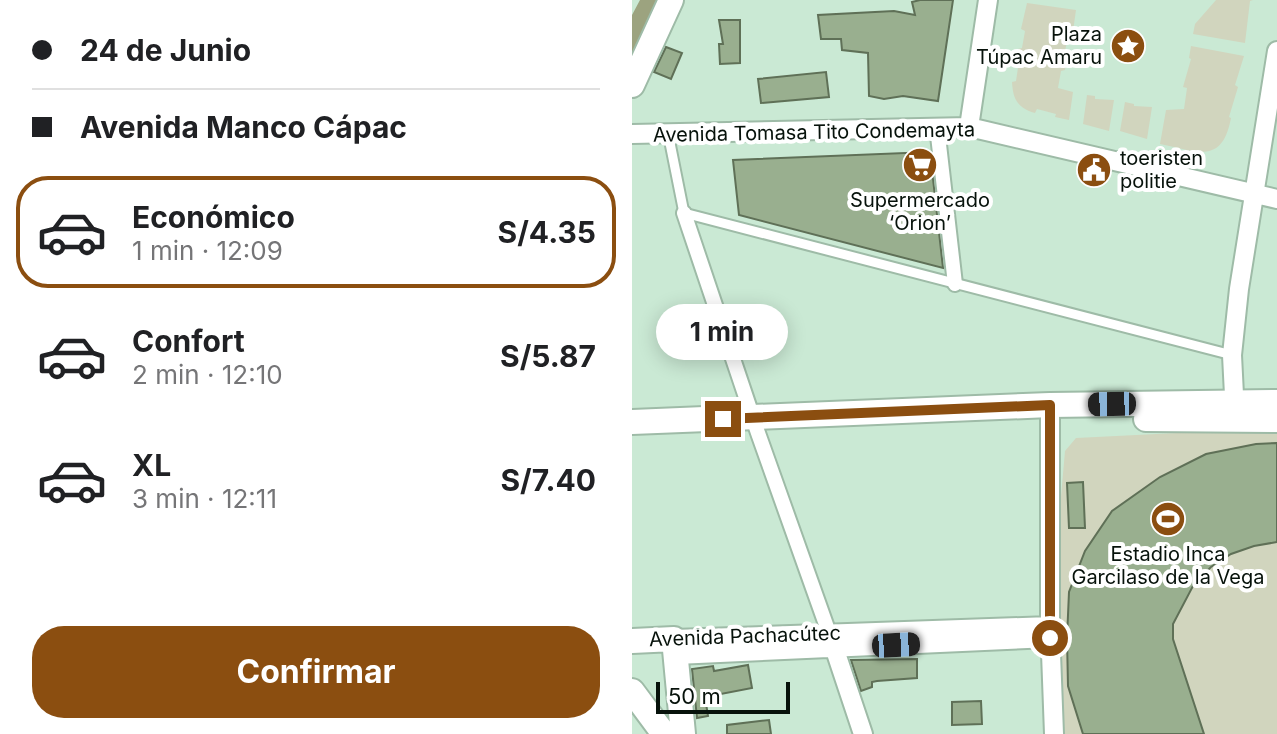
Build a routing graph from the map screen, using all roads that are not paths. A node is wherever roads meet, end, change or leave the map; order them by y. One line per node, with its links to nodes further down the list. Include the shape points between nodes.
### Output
1 (671, 0): 4 (main road)
2 (988, 0): 6 (street)
3 (1277, 51): 9 (street)
4 (635, 80)
5 (937, 127): 6 (street, Avenida Tomasa Tito Condemayta); 7 (street, Avenida Tomasa Tito Condemayta); 12 (street)
6 (969, 127): 9 (street, Avenida Tomasa Tito Condemayta)
7 (668, 133): 8 (street, Avenida Tomasa Tito Condemayta); 11 (lane)
8 (632, 134)
9 (1254, 193): 10 (street, Avenida Tomasa Tito Condemayta); 13 (street)
10 (1277, 199)
11 (684, 213): 12 (lane); 19 (street)
12 (955, 284): 13 (lane)
13 (1232, 355): 15 (street)
14 (1277, 402): 15 (main road)
15 (1235, 412): 16 (main road); 17 (main road)
16 (1051, 413): 19 (main road); 21 (street)
17 (1277, 420)
18 (632, 422): 19 (main road)
19 (755, 425): 20 (main road); 22 (street)
20 (632, 435)
21 (1050, 632): 22 (street, Avenida Pachacútec); 30 (street)
22 (832, 640): 24 (street, Avenida Pachacútec); 29 (street)
23 (632, 641): 24 (main road, Avenida Pachacútec)
24 (675, 647): 25 (main road); 28 (main road)
25 (632, 655)
26 (632, 691): 27 (main road)
27 (664, 734)
28 (683, 734)
29 (863, 734)
30 (1054, 734)

